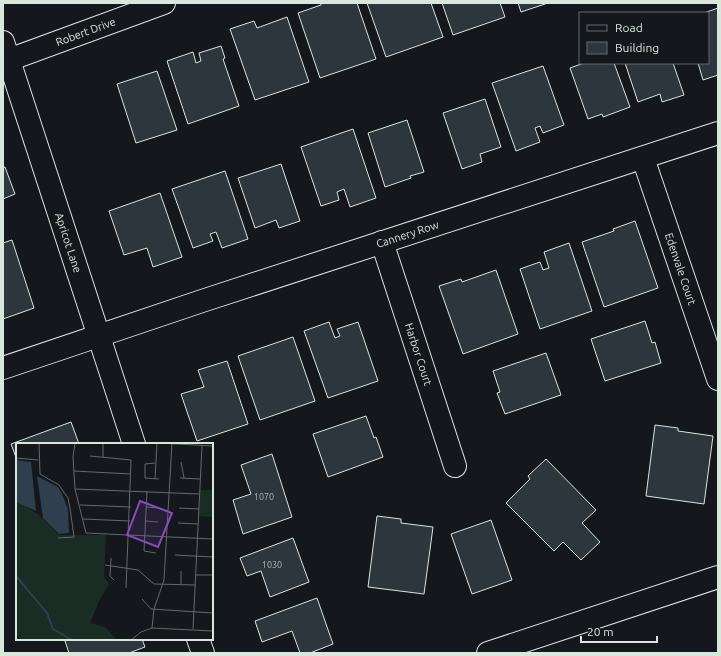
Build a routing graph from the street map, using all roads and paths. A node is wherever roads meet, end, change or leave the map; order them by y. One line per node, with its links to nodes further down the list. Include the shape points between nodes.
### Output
1 (164, 3): 2 (street, Robert Drive)
2 (5, 55): 6 (street, Apricot Lane)
3 (718, 133): 4 (street, Cannery Row)
4 (643, 158): 5 (street, Cannery Row); 8 (street, Edenvale Court)
5 (382, 242): 6 (street, Cannery Row); 10 (street, Harbor Court)
6 (98, 336): 7 (street, Cannery Row); 9 (street, Apricot Lane)
7 (3, 368)
8 (718, 379)
9 (134, 443)
10 (455, 466)
11 (718, 578): 14 (street)
12 (198, 640): 13 (street)
13 (203, 653)
14 (488, 653)

